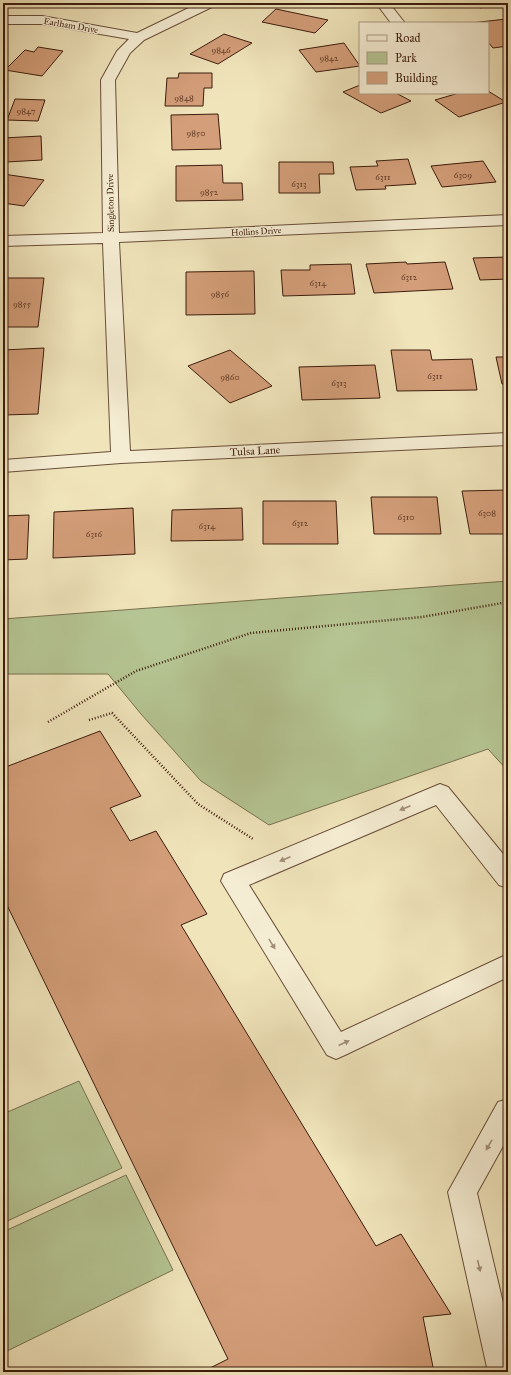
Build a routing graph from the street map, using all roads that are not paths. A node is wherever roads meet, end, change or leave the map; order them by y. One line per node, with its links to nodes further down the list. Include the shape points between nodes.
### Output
1 (209, 3): 5 (street, Singleton Drive)
2 (382, 3): 4 (street)
3 (3, 20): 5 (street, Earlham Drive, via 42,20)
4 (397, 22)
5 (139, 37): 7 (street, Singleton Drive, via 124,51 108,80)
6 (508, 220): 7 (street, Hollins Drive)
7 (111, 238): 8 (street, Hollins Drive); 10 (street, Singleton Drive)
8 (3, 241)
9 (508, 439): 10 (street, Tulsa Lane)
10 (120, 457): 11 (street, Tulsa Lane)
11 (3, 466)
12 (508, 878): 13 (street, one-way to 13, via 440,793 233,881 336,1047)
13 (508, 965)
14 (508, 1111): 15 (street, one-way to 15, via 462,1192)
15 (504, 1372)

